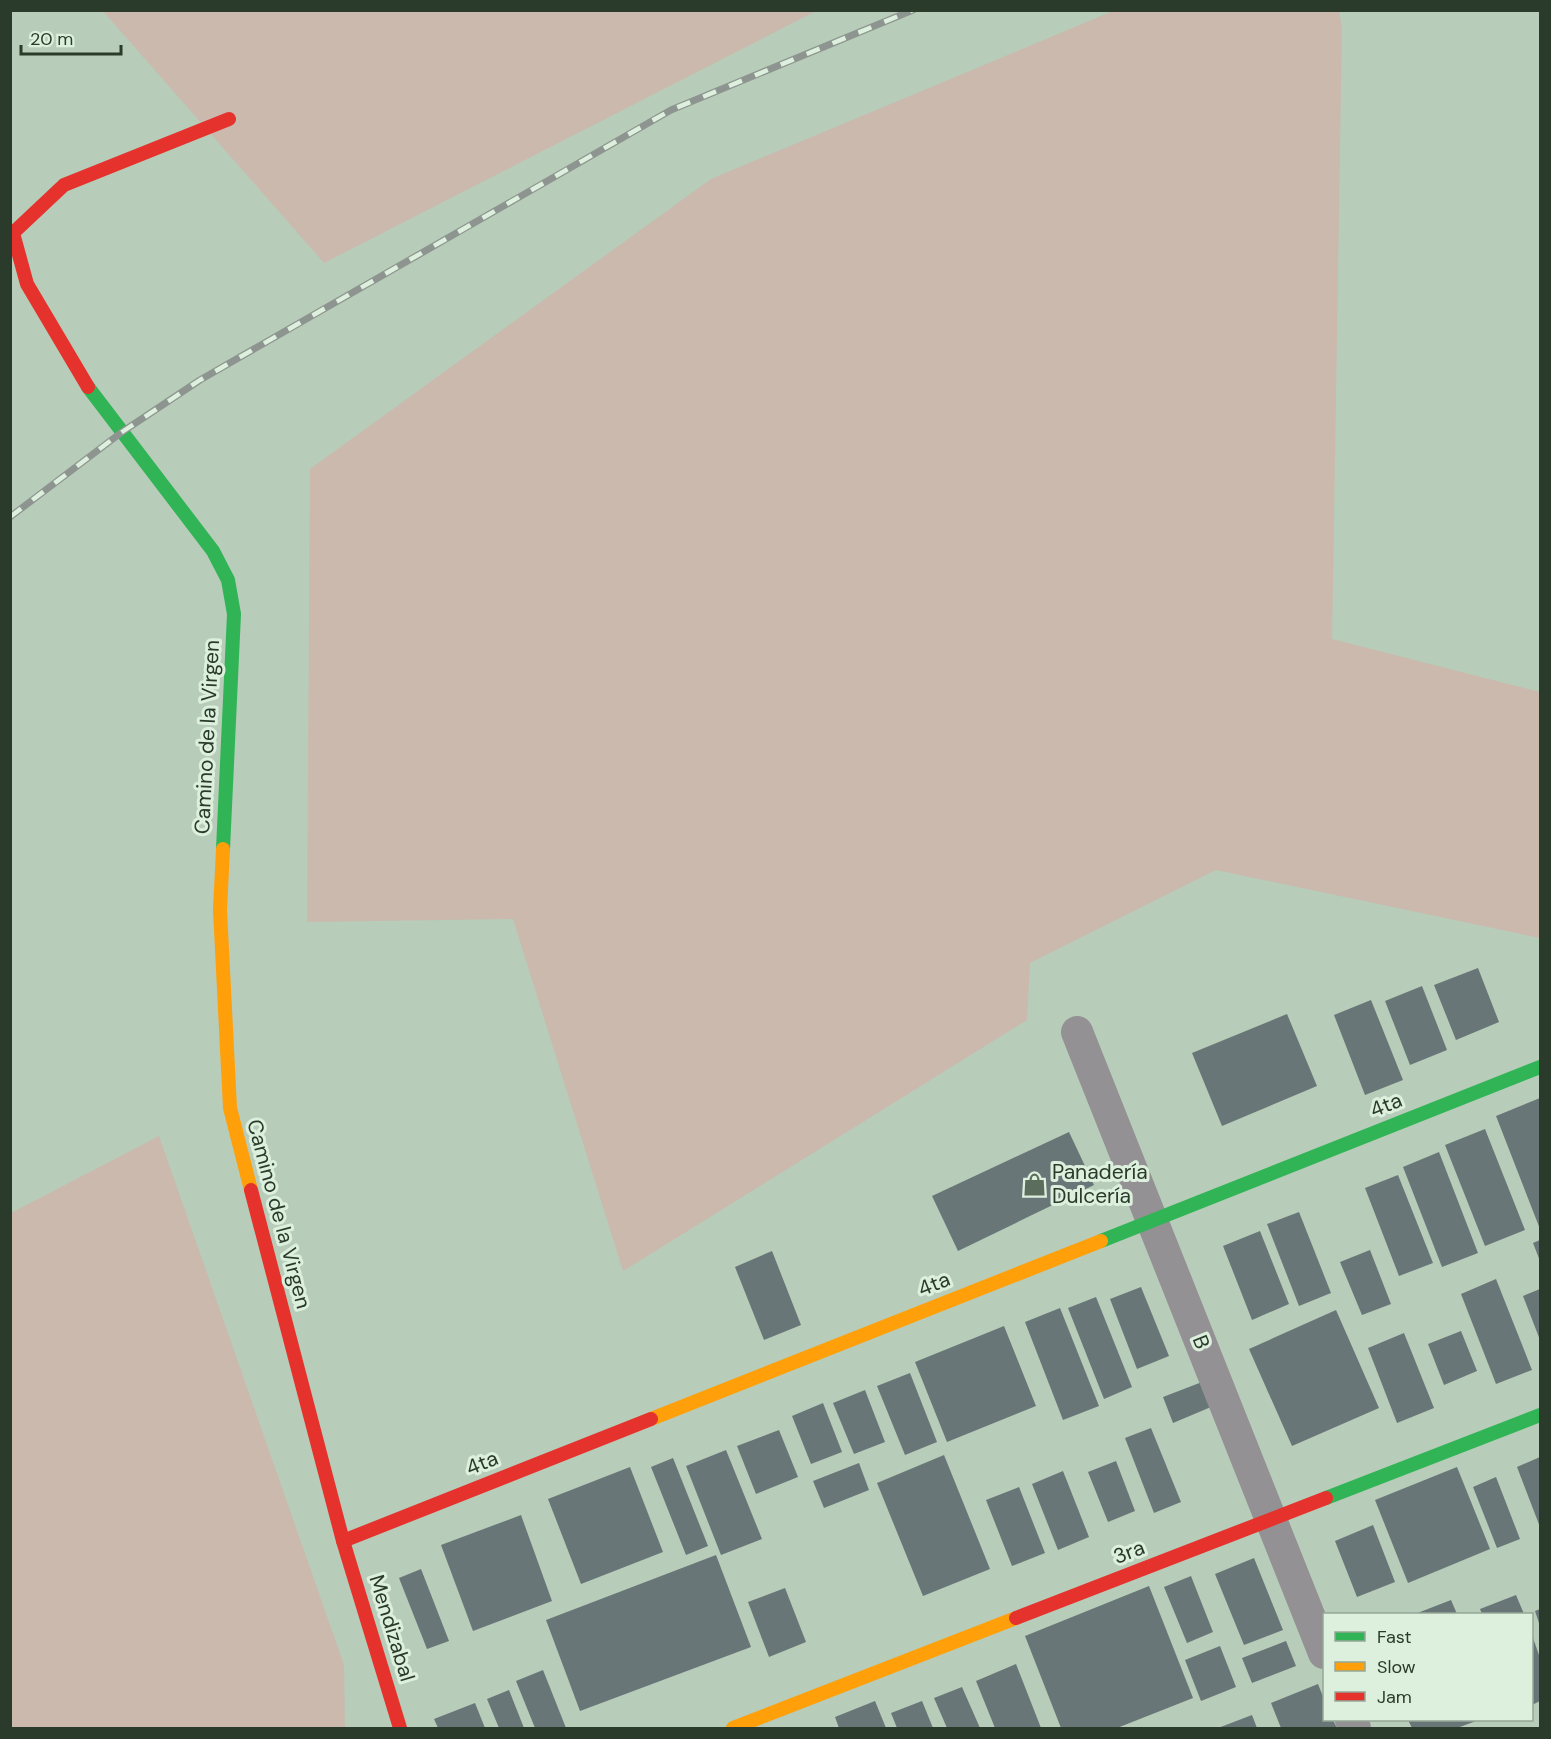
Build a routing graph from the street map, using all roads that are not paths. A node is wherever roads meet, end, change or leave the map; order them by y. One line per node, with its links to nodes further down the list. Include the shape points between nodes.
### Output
1 (229, 119): 7 (street, Camino de la Virgen, via 64,185 13,233 27,284 84,380 213,551 228,580 234,614 220,910 230,1108)
2 (1077, 1032): 4 (street, B)
3 (1540, 1067): 4 (street, 4ta)
4 (1152, 1220): 6 (street, B); 7 (street, 4ta)
5 (1540, 1415): 6 (street, 3ra)
6 (1271, 1519): 8 (street, B); 10 (street, 3ra)
7 (343, 1541): 9 (street, Mendizabal)
8 (1323, 1650)
9 (400, 1728)
10 (733, 1728)

